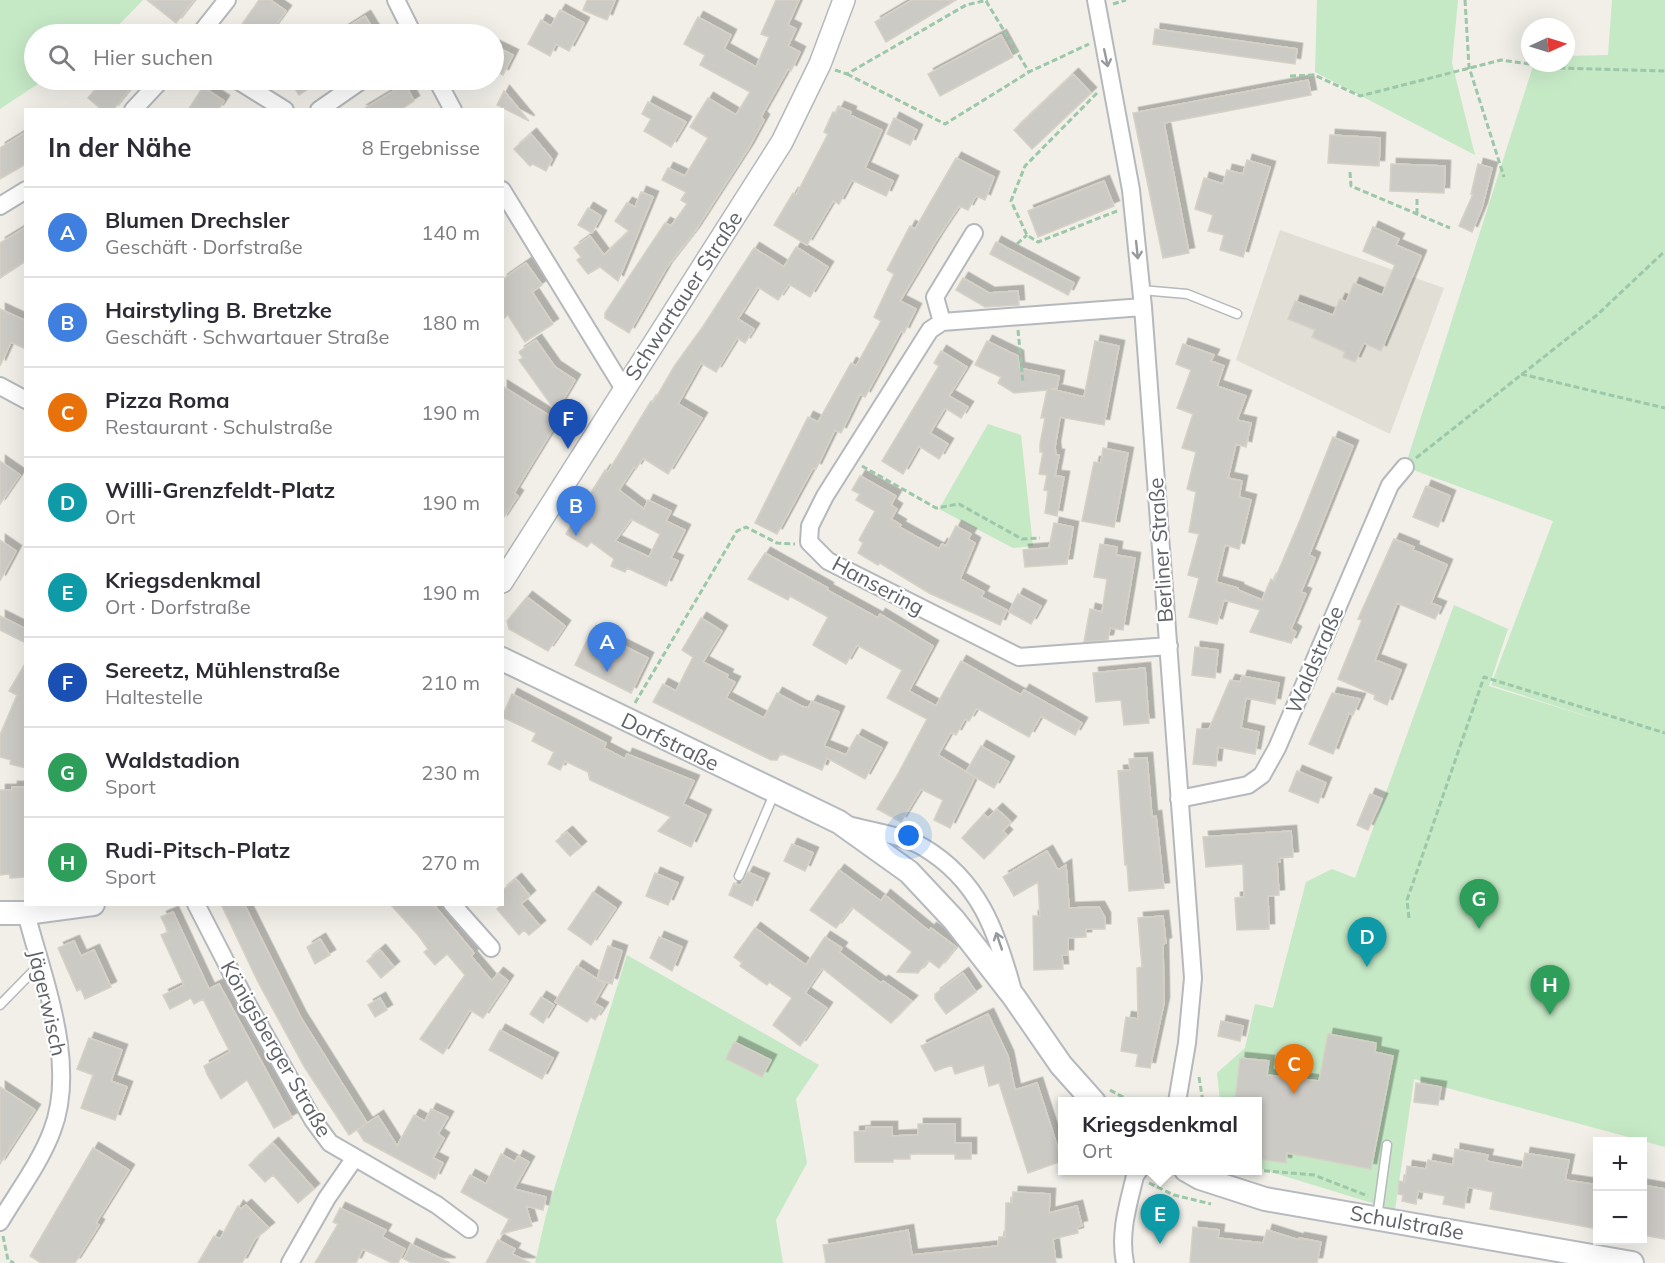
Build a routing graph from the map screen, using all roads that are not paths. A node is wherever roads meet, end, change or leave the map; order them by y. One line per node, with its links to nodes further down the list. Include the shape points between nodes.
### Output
1 (227, 0): 5 (street)
2 (396, 0): 6 (street)
3 (844, 0): 24 (street, Schwartauer Straße, via 820,64 782,142)
4 (1096, 0): 19 (street, Berliner Straße, one-way to 19, via 1132,205)
5 (208, 24)
6 (408, 24)
7 (152, 90): 11 (street)
8 (253, 90): 12 (street)
9 (348, 90): 13 (street)
10 (442, 90): 14 (street)
11 (135, 108)
12 (282, 108)
13 (322, 108)
14 (452, 108)
15 (24, 191): 17 (street)
16 (504, 193): 24 (street)
17 (0, 206)
18 (974, 233): 22 (street, via 935,297)
19 (1141, 290): 20 (street, Berliner Straße); 21 (lane, via 1187,294)
20 (1143, 307): 22 (street); 28 (street, Berliner Straße)
21 (1237, 314)
22 (942, 322): 28 (street, Hansering, via 930,330 850,459 810,526 809,542 828,561 1019,657)
23 (0, 386): 25 (street)
24 (624, 389): 27 (street, Schwartauer Straße)
25 (24, 399)
26 (1405, 467): 31 (street, Waldstraße, via 1390,485 1262,775 1248,785)
27 (504, 579)
28 (1169, 646): 31 (street, Berliner Straße)
29 (504, 660): 30 (main road, Dorfstraße)
30 (775, 792): 32 (main road, Dorfstraße); 33 (lane)
31 (1179, 799): 44 (street, Berliner Straße, via 1193,978)
32 (839, 822): 41 (main road, Dorfstraße, via 909,872 954,920); 41 (street, Dorfstraße, one-way to 32, via 999,939 981,903 956,872 922,846)
33 (739, 876)
34 (197, 906): 46 (street, Königsberger Straße, via 313,1120 330,1143)
35 (454, 906): 39 (street)
36 (67, 907): 38 (main road)
37 (0, 913): 38 (main road)
38 (26, 913): 40 (street, Jägerwisch)
39 (491, 948)
40 (39, 965): 42 (lane); 50 (street, Jägerwisch, via 60,1046 63,1076 59,1108 52,1131)
41 (1014, 997): 43 (main road, Dorfstraße, via 1061,1065)
42 (0, 1005)
43 (1090, 1097)
44 (1178, 1097)
45 (1387, 1145): 49 (lane)
46 (354, 1159): 51 (street, Königsberger Straße, via 437,1205); 52 (street)
47 (1136, 1175): 53 (street, via 1124,1219)
48 (1195, 1175): 49 (main road, Schulstraße, via 1265,1199)
49 (1378, 1211): 54 (main road, Schulstraße)
50 (1, 1228)
51 (469, 1229)
52 (291, 1263)
53 (1125, 1263)
54 (1632, 1263)

